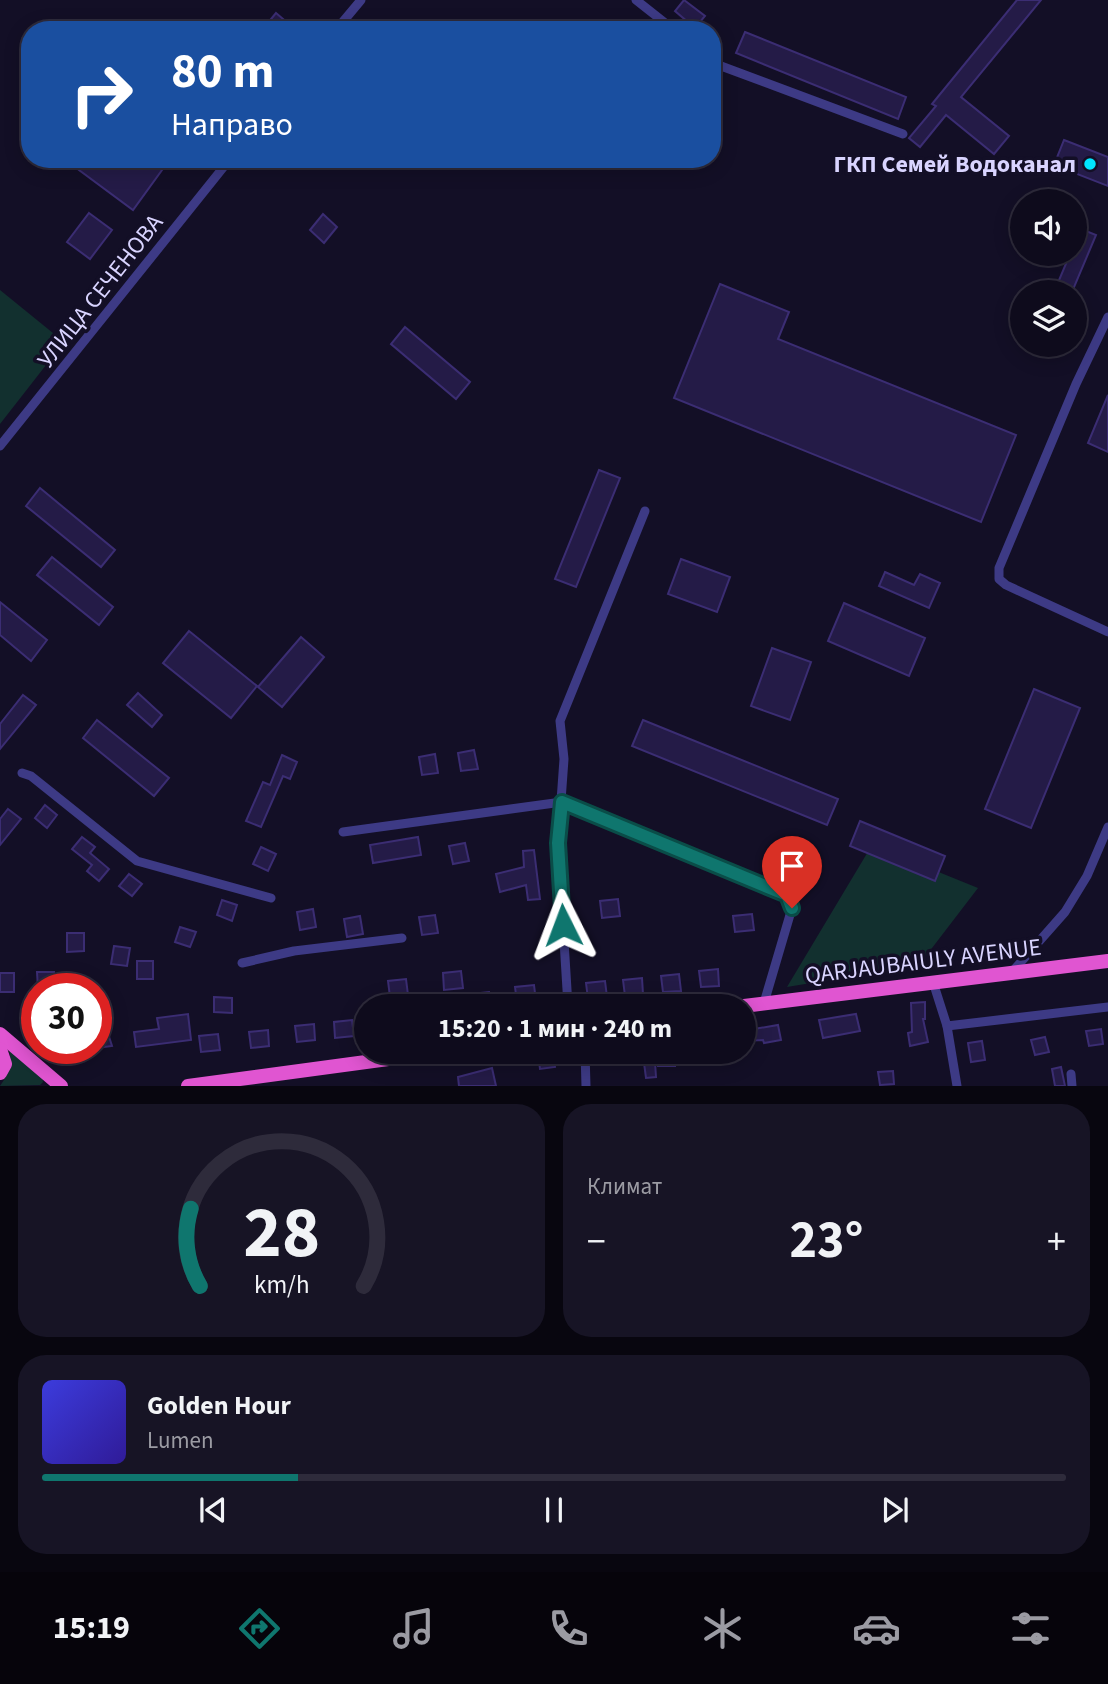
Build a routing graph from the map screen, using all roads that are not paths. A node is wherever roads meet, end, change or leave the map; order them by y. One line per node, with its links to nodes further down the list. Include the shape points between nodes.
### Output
1 (361, 0): 3 (street)
2 (636, 0): 4 (street)
3 (344, 21)
4 (663, 21)
5 (721, 66): 6 (street)
6 (903, 134)
7 (223, 168): 9 (street, УЛИЦА СЕЧЕНОВА)
8 (1108, 317): 11 (street, via 999,568 999,579)
9 (0, 446)
10 (645, 512): 13 (street, via 560,722)
11 (1108, 632)
12 (22, 773): 16 (street, via 137,861)
13 (562, 802): 15 (street); 22 (street, via 558,843); 23 (street, via 787,895 792,908)
14 (1108, 827): 20 (street, via 1065,912)
15 (343, 832)
16 (271, 898)
17 (402, 937): 19 (street, via 294,951)
18 (1108, 961): 20 (highway, QARJAUBAIULY AVENUE)
19 (242, 963)
20 (1011, 974): 21 (highway, QARJAUBAIULY AVENUE)
21 (933, 982): 23 (highway, QARJAUBAIULY AVENUE); 26 (street)
22 (567, 994)
23 (764, 1003): 24 (highway, QARJAUBAIULY AVENUE)
24 (756, 1004)
25 (1108, 1007): 26 (street)
26 (947, 1026): 39 (street)
27 (0, 1034): 31 (highway)
28 (0, 1049): 32 (highway, via 5,1064)
29 (362, 1064): 34 (highway)
30 (585, 1064): 38 (street)
31 (41, 1068): 35 (highway); 36 (highway)
32 (0, 1073)
33 (1070, 1074): 40 (street)
34 (245, 1082): 37 (highway)
35 (61, 1086)
36 (75, 1086)
37 (188, 1086)
38 (586, 1086)
39 (957, 1086)
40 (1072, 1086)

